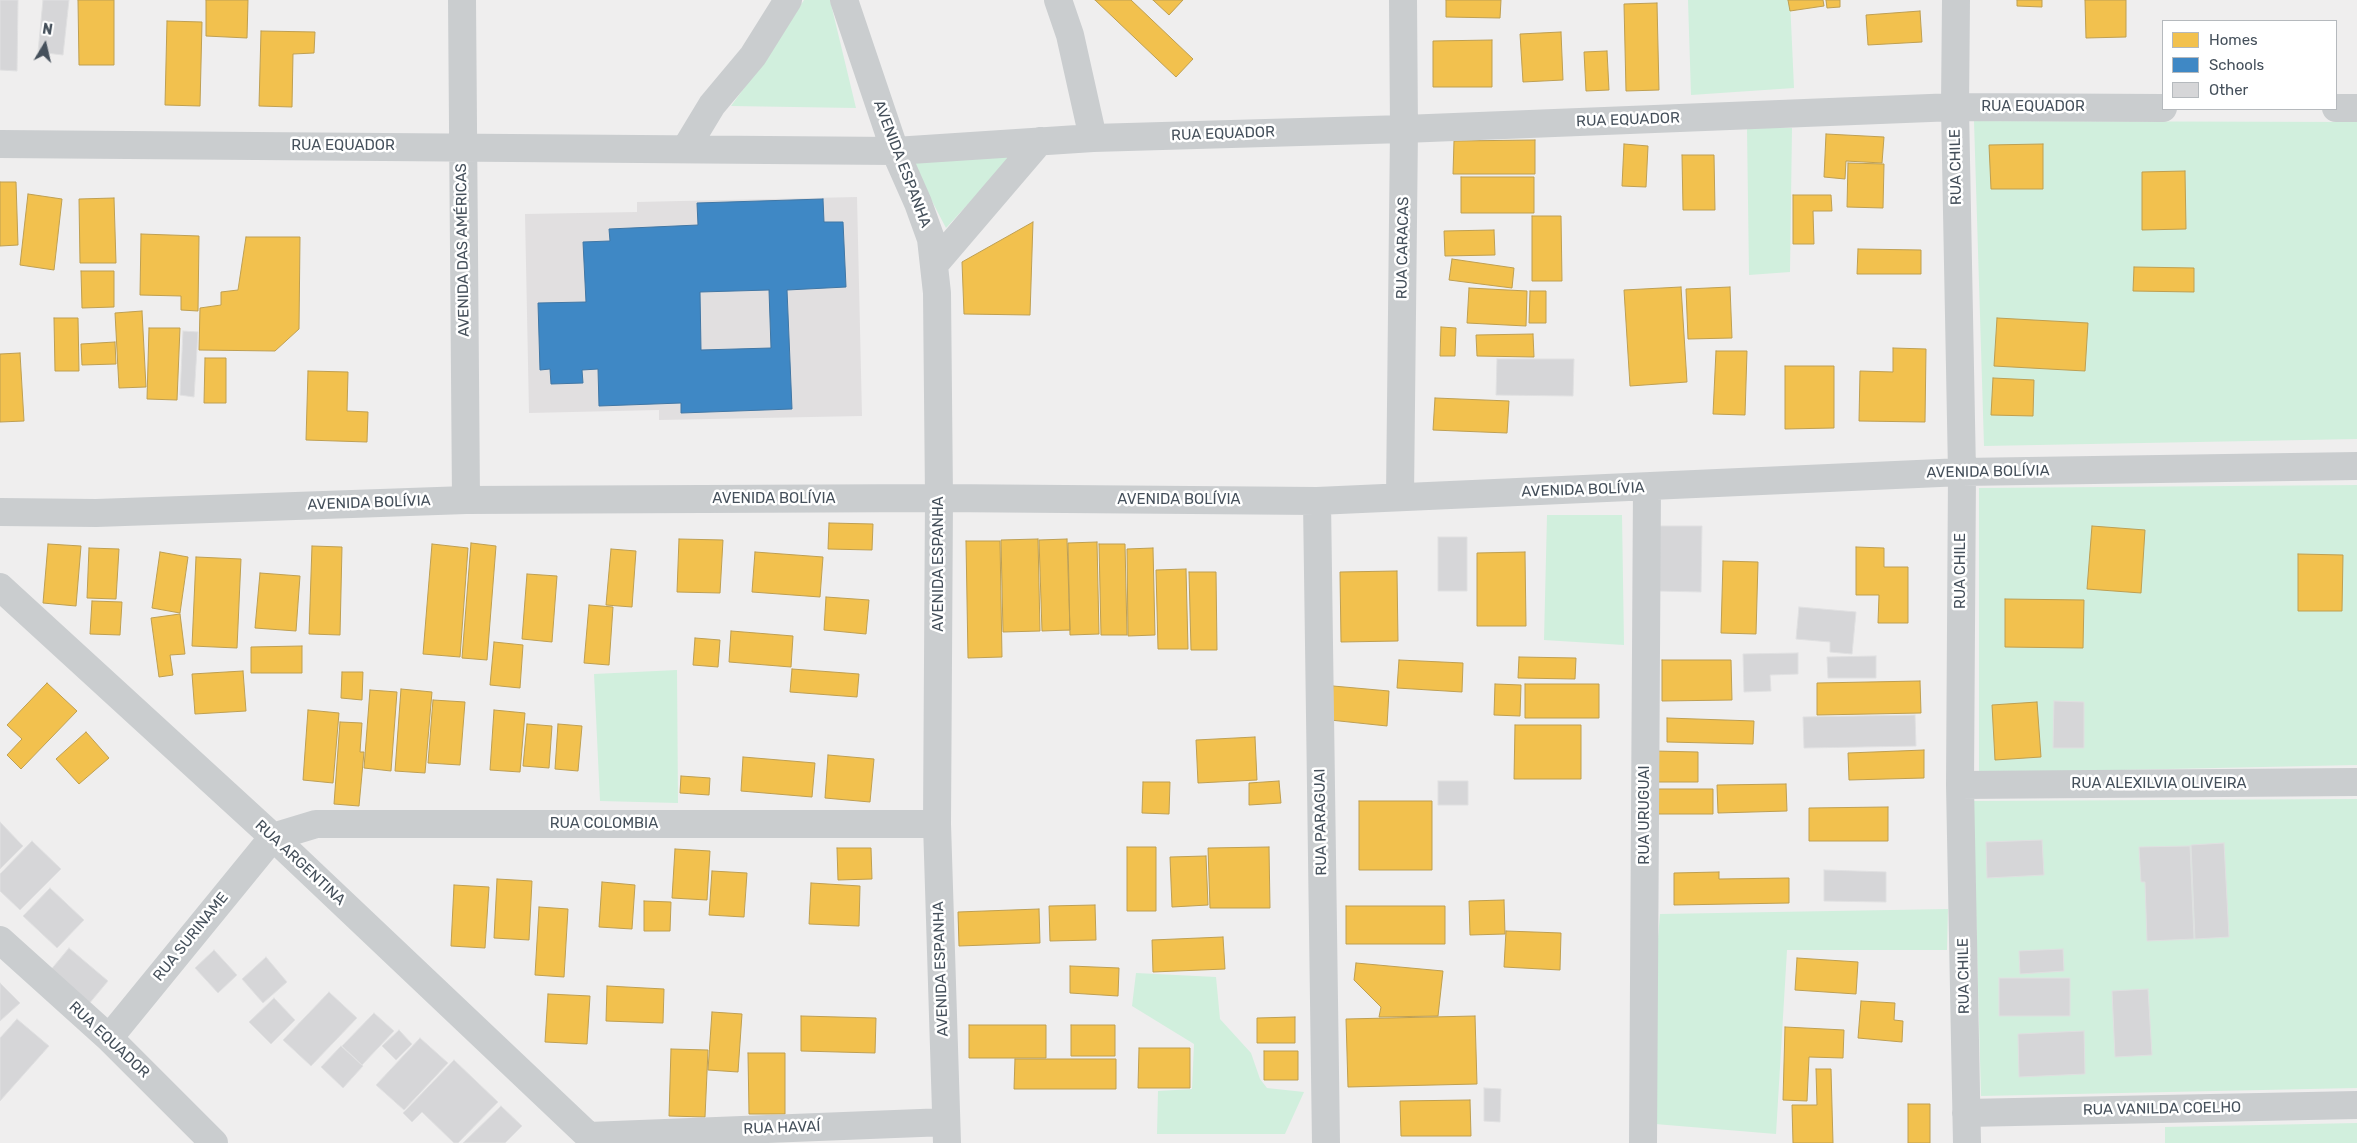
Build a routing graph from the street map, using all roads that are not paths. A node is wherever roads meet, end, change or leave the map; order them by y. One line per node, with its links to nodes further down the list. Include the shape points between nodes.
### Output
1 (462, 0): 15 (street, AVENIDA DAS AMÉRICAS)
2 (788, 0): 16 (street, via 753,56 712,105)
3 (844, 0): 17 (street, AVENIDA ESPANHA)
4 (1058, 0): 12 (street, via 1070,36)
5 (1403, 0): 11 (street, RUA CARACAS)
6 (1956, 0): 7 (street, RUA CHILE)
7 (1955, 107): 8 (street, RUA EQUADOR); 11 (street, RUA EQUADOR); 20 (street, RUA CHILE)
8 (2162, 108)
9 (2337, 108): 10 (street)
10 (2357, 108)
11 (1404, 130): 12 (street, RUA EQUADOR); 22 (street, RUA CARACAS)
12 (1093, 138): 13 (street, RUA EQUADOR)
13 (1040, 141): 17 (street, RUA EQUADOR); 18 (street)
14 (0, 144): 15 (street, RUA EQUADOR)
15 (462, 146): 16 (street, RUA EQUADOR); 24 (street, AVENIDA DAS AMÉRICAS)
16 (686, 148): 17 (street, RUA EQUADOR)
17 (895, 151): 18 (street, AVENIDA ESPANHA, via 930,239)
18 (934, 266): 23 (street, AVENIDA ESPANHA)
19 (2357, 466): 20 (street, AVENIDA BOLÍVIA)
20 (1962, 472): 21 (street, AVENIDA BOLÍVIA); 29 (street, RUA CHILE)
21 (1647, 487): 22 (street, AVENIDA BOLÍVIA); 40 (street, RUA URUGUAI)
22 (1400, 497): 25 (street, AVENIDA BOLÍVIA)
23 (939, 498): 24 (street, AVENIDA BOLÍVIA); 25 (street, AVENIDA BOLÍVIA); 30 (street, AVENIDA ESPANHA)
24 (466, 500): 26 (street, AVENIDA BOLÍVIA, via 96,513)
25 (1317, 501): 39 (street, RUA PARAGUAI)
26 (0, 512)
27 (0, 588): 31 (street, RUA ARGENTINA)
28 (2357, 782): 29 (street, RUA ALEXILVIA OLIVEIRA)
29 (1960, 785): 35 (street, RUA CHILE)
30 (937, 824): 31 (street, RUA COLOMBIA, via 316,824); 36 (street, AVENIDA ESPANHA)
31 (273, 837): 33 (street, RUA SURINAME); 37 (street, RUA ARGENTINA)
32 (0, 940): 33 (street, RUA EQUADOR)
33 (110, 1038): 38 (street, RUA EQUADOR)
34 (2357, 1106): 35 (street, RUA VANILDA COELHO)
35 (1966, 1113): 41 (street, RUA CHILE)
36 (946, 1132): 37 (street, RUA HAVAÍ)
37 (592, 1139)
38 (214, 1143)
39 (1326, 1143)
40 (1643, 1143)
41 (1967, 1143)

